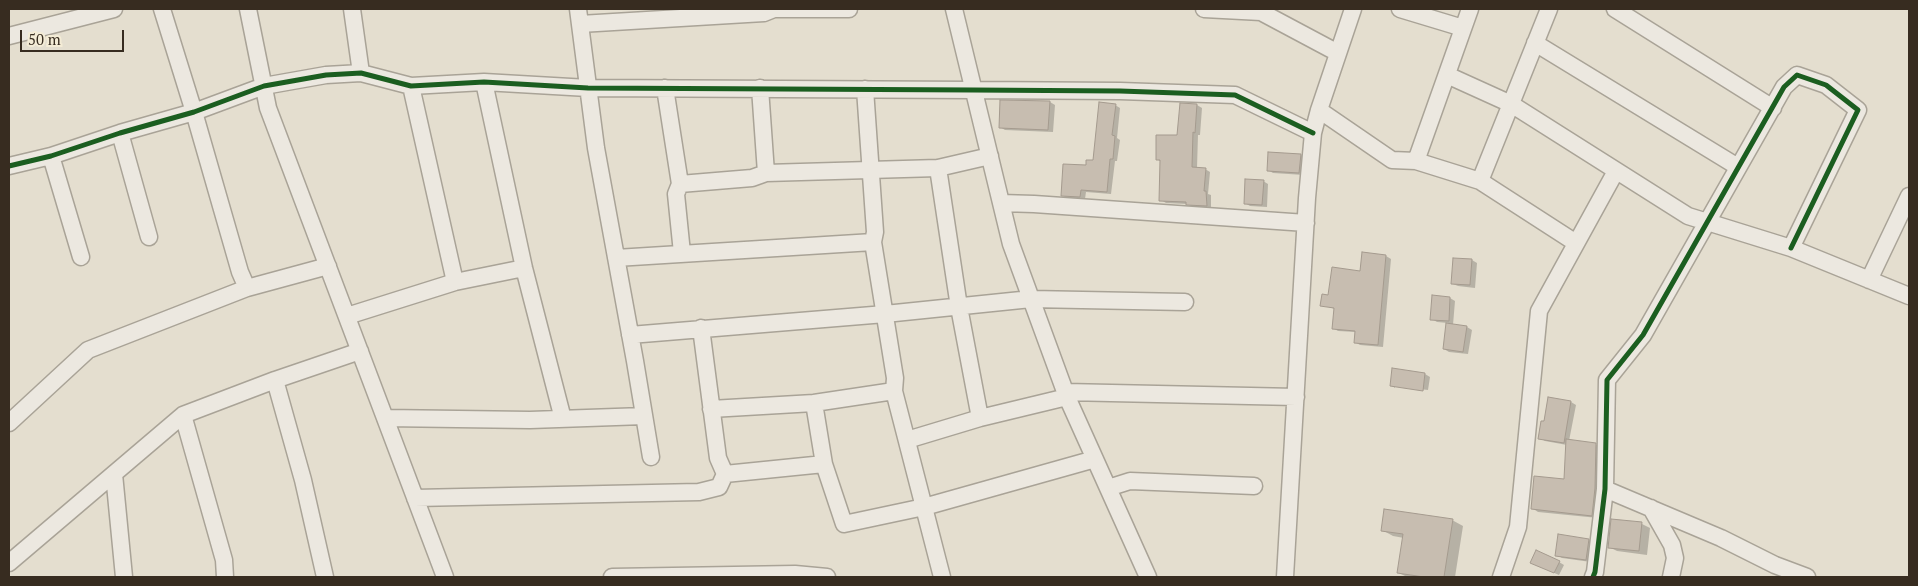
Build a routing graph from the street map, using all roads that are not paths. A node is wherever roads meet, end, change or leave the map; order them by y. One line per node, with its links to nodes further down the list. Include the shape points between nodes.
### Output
1 (114, 9): 17 (street)
2 (162, 9): 33 (street)
3 (248, 9): 23 (street)
4 (352, 9): 20 (street)
5 (774, 9): 6 (street); 15 (street, via 764,13)
6 (849, 9)
7 (954, 9): 29 (street)
8 (1204, 9): 14 (street)
9 (1354, 9): 19 (street)
10 (1400, 9): 16 (street)
11 (1470, 9): 16 (street)
12 (1549, 9): 18 (street)
13 (1615, 9): 31 (street)
14 (1250, 10): 19 (street, via 1260,12)
15 (579, 16): 25 (street)
16 (1463, 28): 21 (street)
17 (9, 36)
18 (1535, 43): 30 (street); 40 (street)
19 (1338, 53): 32 (street)
20 (360, 73): 23 (street, via 326,75); 24 (street)
21 (1446, 75): 30 (street); 38 (street)
22 (484, 82): 24 (street); 25 (street); 59 (street)
23 (264, 86): 33 (street); 58 (street, via 268,108)
24 (411, 86): 61 (street)
25 (588, 88): 26 (street); 57 (street)
26 (665, 88): 27 (street); 46 (street)
27 (760, 88): 28 (street); 44 (street)
28 (865, 89): 29 (street); 42 (street)
29 (974, 90): 35 (street, via 1235,95); 37 (street)
30 (1510, 104): 43 (street); 45 (street)
31 (1772, 108): 40 (street); 54 (street, via 1784,87 1797,75 1826,85 1858,110)
32 (1319, 110): 35 (street); 38 (street, via 1392,160)
33 (194, 112): 34 (street); 62 (street)
34 (120, 133): 36 (street); 51 (street)
35 (1313, 133): 50 (street)
36 (52, 156): 39 (street); 56 (street)
37 (990, 156): 41 (street); 48 (street)
38 (1416, 161): 45 (street)
39 (9, 166)
40 (1738, 167): 49 (street)
41 (938, 168): 42 (street); 66 (street)
42 (871, 169): 44 (street); 52 (street)
43 (1616, 171): 49 (street, via 1688,216); 53 (street)
44 (766, 173): 46 (street, via 752,178)
45 (1480, 181): 53 (street)
46 (680, 184): 55 (street, via 676,194)
47 (1909, 196): 60 (street)
48 (1001, 204): 50 (street); 64 (street, via 1011,244)
49 (1706, 222): 54 (street); 92 (street, via 1643,335 1607,380)
50 (1306, 223): 75 (street)
51 (148, 237)
52 (873, 242): 55 (street); 67 (street)
53 (1576, 243): 106 (street, via 1539,311 1518,528)
54 (1791, 248): 60 (street)
55 (682, 253): 57 (street)
56 (81, 257)
57 (616, 258): 70 (street)
58 (328, 266): 62 (street); 68 (street)
59 (524, 268): 61 (street); 82 (street)
60 (1869, 280): 63 (street)
61 (455, 282): 68 (street)
62 (247, 288): 83 (street, via 88,350)
63 (1909, 296)
64 (1031, 299): 65 (street); 66 (street); 74 (street)
65 (1185, 302)
66 (959, 307): 67 (street); 81 (street)
67 (885, 314): 69 (street); 73 (street, via 895,378)
68 (347, 316): 71 (street)
69 (701, 328): 70 (street); 77 (street)
70 (630, 335): 79 (street)
71 (360, 351): 72 (street); 80 (street)
72 (274, 380): 78 (street); 99 (street, via 303,480)
73 (894, 391): 76 (street); 84 (street)
74 (1066, 395): 75 (street); 81 (street); 86 (street)
75 (1296, 397): 105 (street)
76 (814, 403): 77 (street); 87 (street)
77 (710, 409): 89 (street, via 718,458)
78 (182, 415): 88 (street); 98 (street, via 224,560)
79 (644, 416): 82 (street); 85 (street)
80 (385, 418): 82 (street); 93 (street)
81 (980, 418): 84 (street)
82 (563, 419)
83 (9, 423)
84 (907, 440): 94 (street)
85 (650, 457)
86 (1095, 459): 91 (street); 94 (street)
87 (824, 464): 89 (street); 94 (street, via 844,524)
88 (114, 474): 96 (street); 97 (street)
89 (726, 474): 93 (street, via 719,487 699,492)
90 (1254, 486): 91 (street, via 1130,481)
91 (1108, 488): 104 (street)
92 (1605, 489): 95 (street); 107 (street)
93 (415, 498): 100 (street)
94 (924, 507): 103 (street)
95 (1651, 508): 108 (street, via 1672,545 1675,558); 109 (street)
96 (9, 563)
97 (124, 577)
98 (225, 577)
99 (325, 577)
100 (445, 577)
101 (612, 577): 102 (street, via 795,574)
102 (827, 577)
103 (942, 577)
104 (1148, 577)
105 (1288, 577)
106 (1501, 577)
107 (1594, 577)
108 (1671, 577)
109 (1807, 577)

